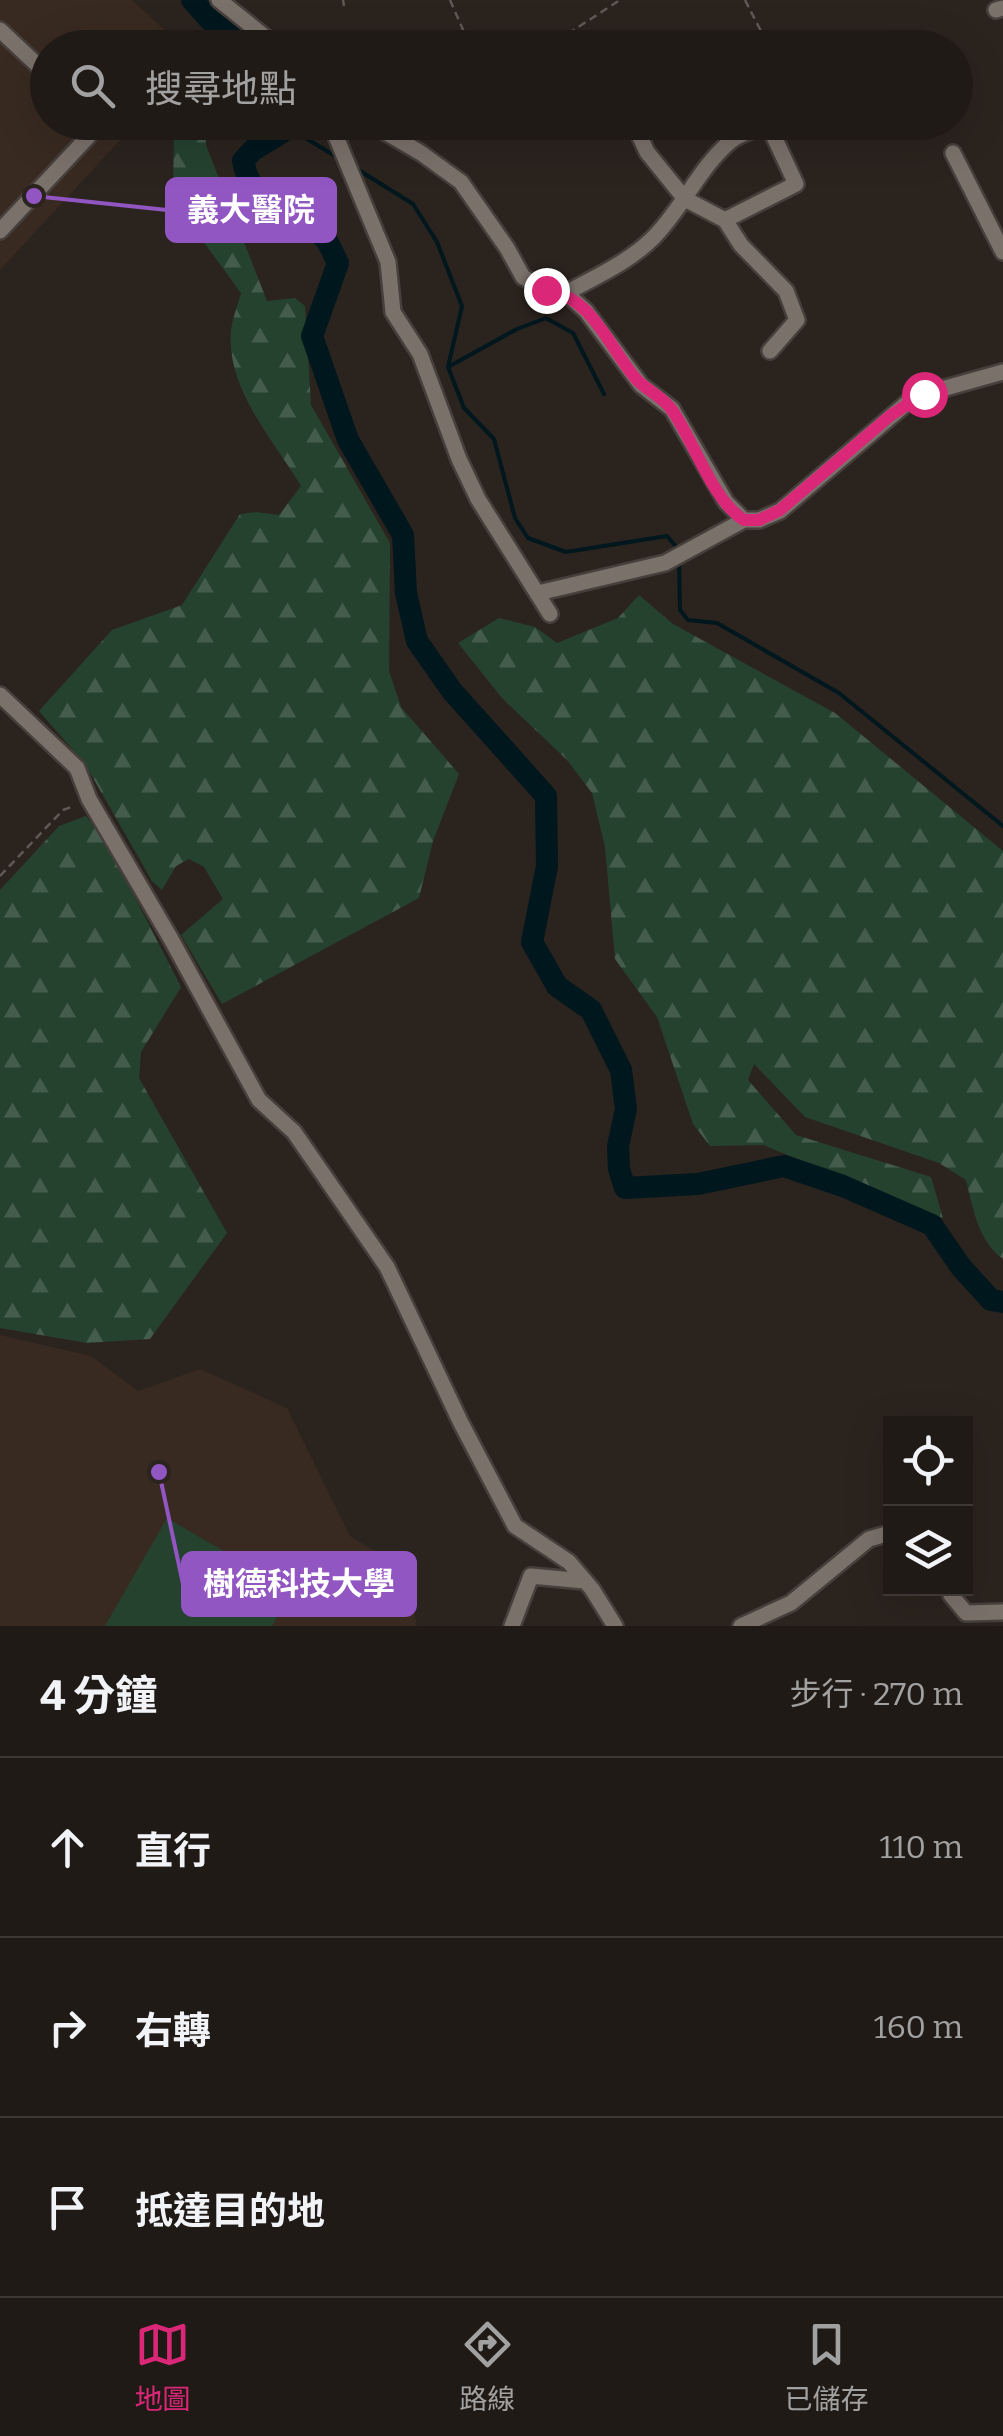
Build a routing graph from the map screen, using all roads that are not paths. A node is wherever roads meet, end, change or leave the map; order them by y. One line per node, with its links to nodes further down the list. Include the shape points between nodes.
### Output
1 (219, 0): 3 (street)
2 (0, 30): 4 (street)
3 (257, 30)
4 (30, 59)
5 (85, 140): 14 (street)
6 (337, 140): 20 (street, via 388,262 392,312 420,354 478,499)
7 (400, 140): 16 (street, via 461,182 523,277)
8 (641, 140): 12 (street)
9 (733, 140): 12 (street)
10 (775, 140): 13 (street, via 796,184)
11 (953, 152): 15 (street)
12 (685, 199): 13 (street); 16 (street, via 651,240)
13 (725, 220): 17 (street, via 786,292 797,320)
14 (0, 232)
15 (1003, 252)
16 (566, 293): 19 (street, via 641,384 672,409 726,502)
17 (770, 351)
18 (1003, 372): 19 (street, via 908,403 780,510)
19 (744, 520): 20 (street, via 665,564)
20 (538, 594): 21 (street)
21 (550, 614)
22 (0, 695): 24 (street, via 77,768 88,799 259,1100 294,1132 388,1267 515,1526)
23 (883, 1535): 29 (street, via 868,1539 791,1603)
24 (584, 1580): 27 (street, via 531,1576); 28 (street)
25 (952, 1596): 26 (street, via 966,1614)
26 (1003, 1612)
27 (512, 1626)
28 (616, 1626)
29 (741, 1626)

